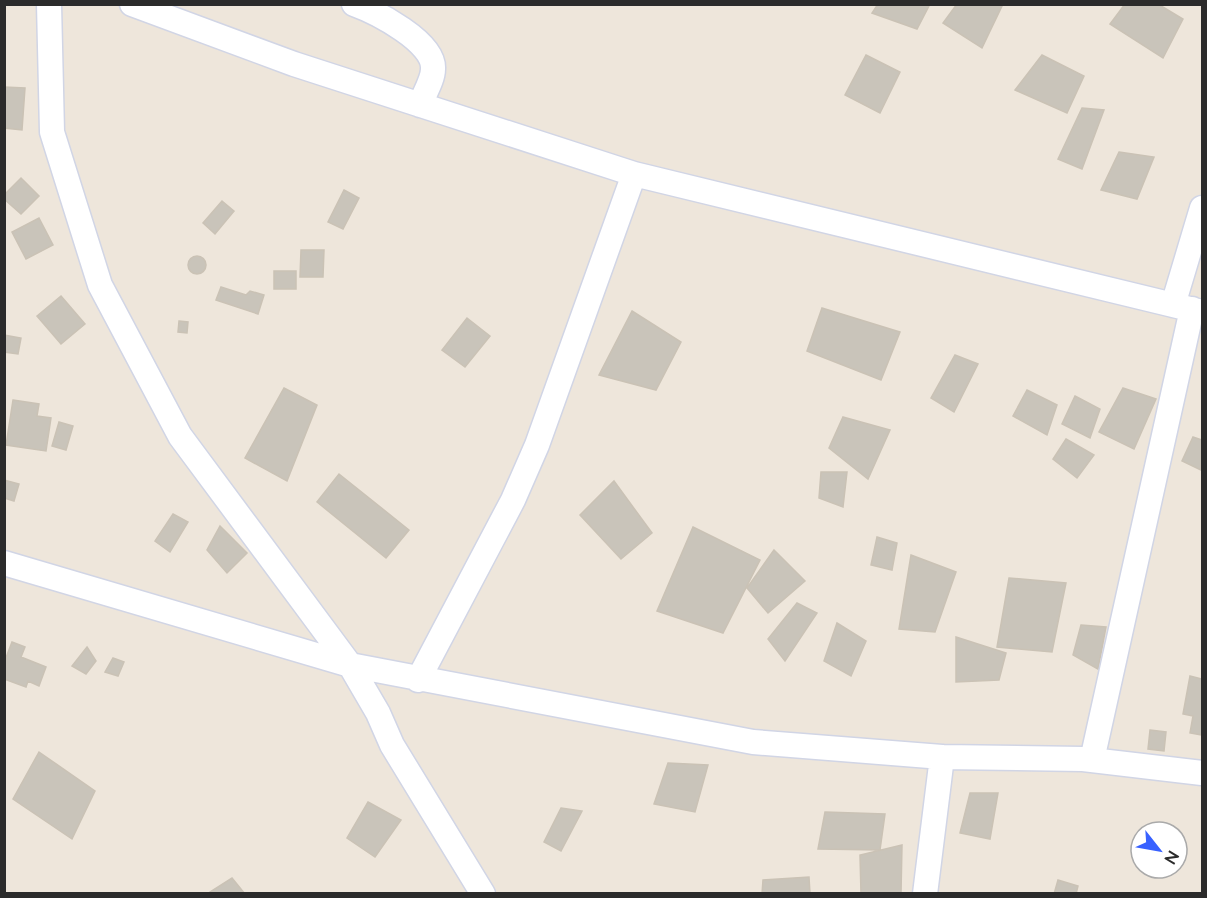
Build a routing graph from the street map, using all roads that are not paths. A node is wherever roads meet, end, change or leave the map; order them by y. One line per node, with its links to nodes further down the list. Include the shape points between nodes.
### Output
1 (49, 4): 10 (street, via 52,132 100,285 180,436)
2 (132, 4): 4 (street)
3 (354, 4): 5 (street, via 409,33 431,54 433,70)
4 (169, 11): 5 (street, via 294,64)
5 (420, 105): 6 (street)
6 (634, 174): 8 (street); 11 (street, via 533,454 513,500)
7 (1203, 208): 8 (street)
8 (1189, 309): 13 (street)
9 (4, 562): 10 (street)
10 (350, 665): 11 (street); 15 (street)
11 (418, 680): 12 (street, via 753,742)
12 (942, 757): 13 (street); 16 (street)
13 (1092, 760): 14 (street)
14 (1203, 773)
15 (474, 888)
16 (925, 894)

